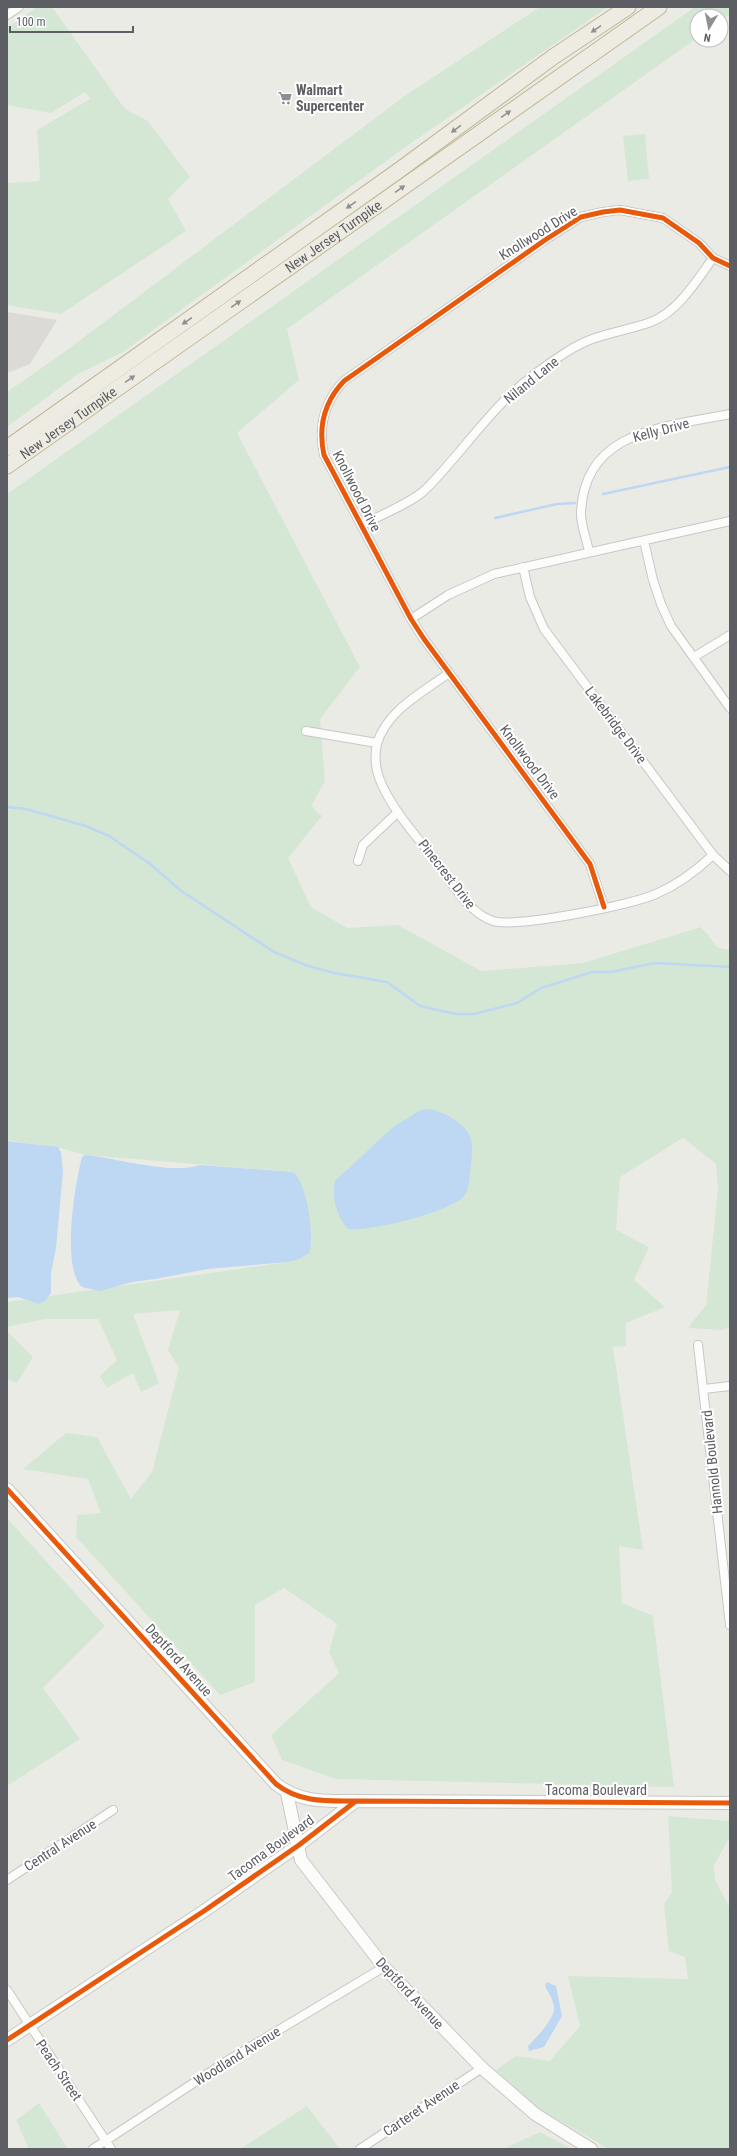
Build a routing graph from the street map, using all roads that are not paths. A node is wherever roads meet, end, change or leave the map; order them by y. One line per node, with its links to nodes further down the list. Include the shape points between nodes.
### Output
1 (18, 7): 4 (street)
2 (628, 7): 8 (highway, New Jersey Turnpike, one-way to 8, via 553,57 398,171)
3 (659, 7): 9 (highway, New Jersey Turnpike, one-way to 3)
4 (7, 15)
5 (713, 258): 6 (street, Knollwood Drive); 11 (street, Niland Lane, via 687,293 652,322 608,333 585,342 566,352 533,376 502,403 424,490); 11 (street, Knollwood Drive, via 699,243 663,218 620,210 581,217 361,367 335,391 327,405 321,439 324,455)
6 (730, 266)
7 (730, 414): 13 (street, Kelly Drive, via 635,434 606,454 595,466 584,495 581,515)
8 (7, 448)
9 (7, 466)
10 (730, 521): 12 (street)
11 (361, 525): 15 (street, Knollwood Drive)
12 (644, 541): 13 (street); 17 (street, via 660,604 675,632)
13 (590, 552): 14 (street)
14 (523, 567): 15 (street, via 494,574 474,583); 23 (street, Lakebridge Drive, via 530,597 544,629)
15 (411, 619): 18 (street, Knollwood Drive)
16 (730, 634): 17 (street)
17 (694, 657): 19 (street)
18 (449, 673): 21 (street, Pinecrest Drive, via 397,711); 26 (street, Knollwood Drive, via 590,864)
19 (730, 708)
20 (306, 731): 21 (street)
21 (377, 743): 22 (street, Pinecrest Drive, via 377,770 382,785)
22 (398, 812): 24 (street, via 363,845); 26 (street, Pinecrest Drive, via 467,903 488,919 523,923)
23 (713, 855): 25 (street, Lakebridge Drive); 26 (street, Pinecrest Drive, via 692,874 655,895)
24 (358, 861)
25 (730, 871)
26 (604, 907)
27 (698, 1346): 29 (street, Hannold Boulevard)
28 (730, 1386): 29 (street)
29 (704, 1389): 31 (street, Hannold Boulevard)
30 (7, 1489): 32 (street, Deptford Avenue, via 261,1769)
31 (730, 1625)
32 (287, 1793): 33 (street, Deptford Avenue, via 318,1800); 36 (street, Deptford Avenue)
33 (356, 1801): 34 (street, Tacoma Boulevard); 36 (street, Tacoma Boulevard)
34 (730, 1804)
35 (113, 1810): 37 (street, Central Avenue)
36 (299, 1844): 38 (street, Deptford Avenue, via 302,1860); 40 (street, Tacoma Boulevard)
37 (7, 1880)
38 (384, 1967): 42 (street, Deptford Avenue); 43 (street, Woodland Avenue, via 227,2061)
39 (7, 1990): 40 (street, Peach Street)
40 (29, 2026): 41 (street, Tacoma Boulevard); 43 (street, Peach Street)
41 (7, 2040)
42 (482, 2068): 46 (street, Carteret Avenue); 47 (street, Deptford Avenue, via 536,2114)
43 (106, 2141): 44 (street, Woodland Avenue); 45 (street, Peach Street)
44 (93, 2149)
45 (111, 2149)
46 (360, 2149)
47 (591, 2149)

